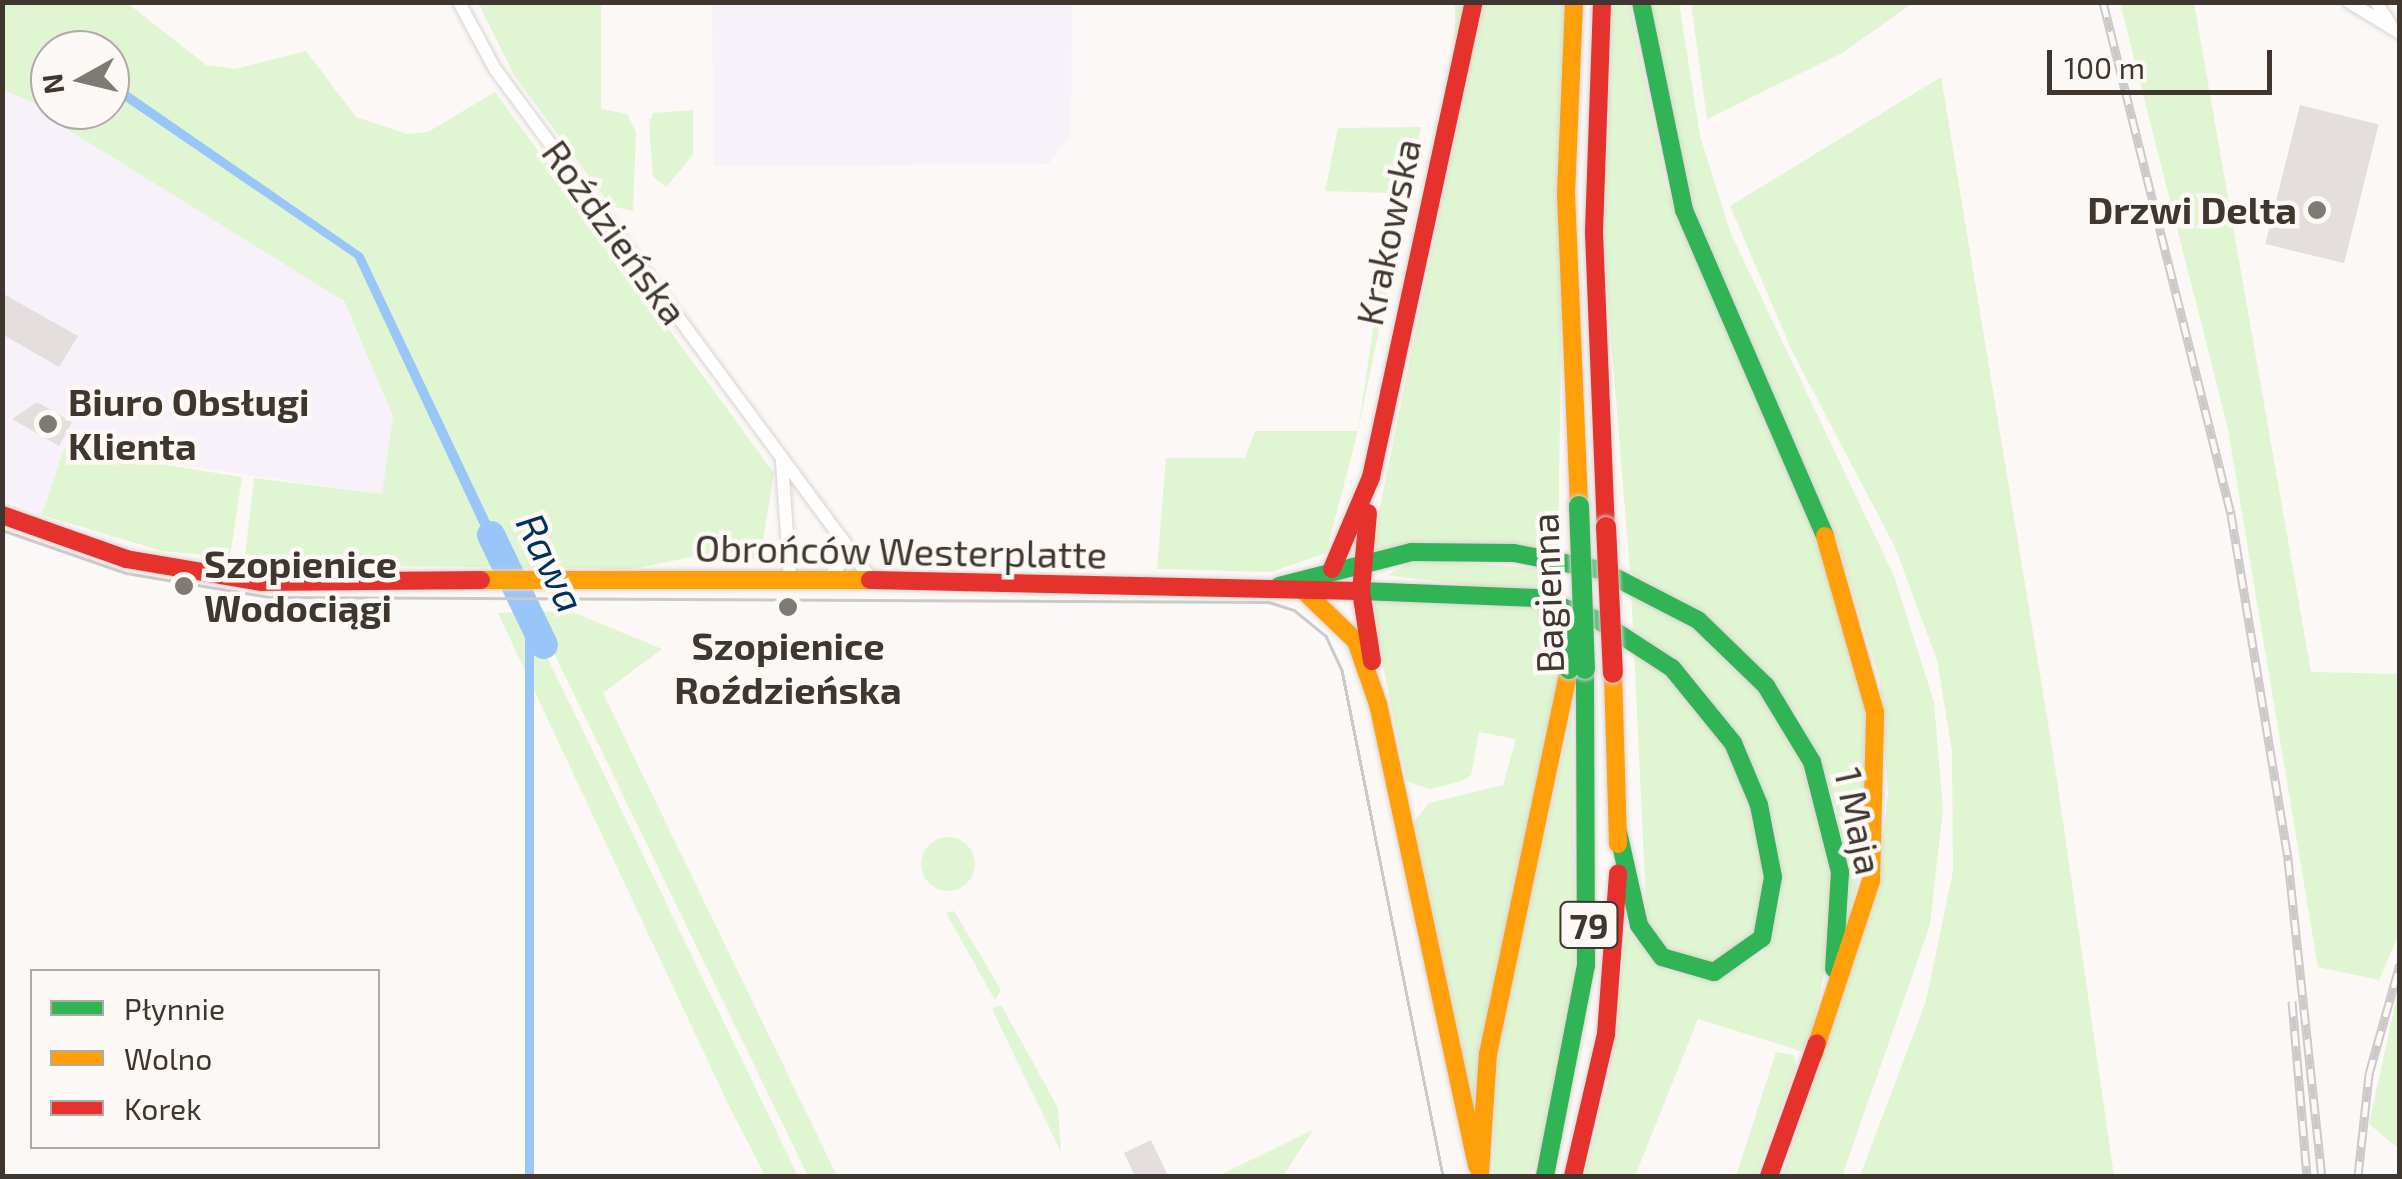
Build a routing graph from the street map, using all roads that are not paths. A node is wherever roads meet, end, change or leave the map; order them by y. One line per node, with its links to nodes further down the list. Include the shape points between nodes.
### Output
1 (459, 2): 9 (street, Roździeńska, via 495,69)
2 (1474, 2): 10 (main road, Krakowska)
3 (1574, 2): 22 (main road, Bagienna, bridge, via 1566,194 1582,581)
4 (1602, 2): 24 (main road, Bagienna / 79, bridge, via 1594,234)
5 (1641, 2): 25 (main road, via 1684,210 1832,553 1875,712 1870,881)
6 (2349, 2): 8 (street)
7 (2376, 2): 8 (street)
8 (2396, 30)
9 (780, 456): 12 (street, Roździeńska); 16 (street, Roździeńska, via 791,497)
10 (1371, 478): 13 (main road, Krakowska); 14 (main road, Krakowska)
11 (2, 515): 16 (main road, Obrońców Westerplatte, via 126,559 234,579 504,586)
12 (841, 538): 17 (street, via 842,562); 18 (street, Roździeńska)
13 (1364, 560): 14 (main road, Obrońców Westerplatte); 15 (main road, Obrońców Westerplatte, via 1454,550); 20 (main road, Krakowska)
14 (1332, 569): 19 (main road, Obrońców Westerplatte)
15 (1601, 570): 25 (main road, 1 Maja, via 1717,635 1766,686 1808,753 1830,816 1841,888 1840,942)
16 (790, 578): 17 (main road, Obrońców Westerplatte)
17 (829, 578): 18 (main road, Obrońców Westerplatte)
18 (872, 582): 19 (main road, Obrońców Westerplatte)
19 (1269, 590): 21 (main road, Obrońców Westerplatte)
20 (1361, 591): 21 (main road, Obrońców Westerplatte); 23 (main road, Krakowska); 24 (main road, Obrońców Westerplatte, via 1537,598 1598,620 1672,668 1726,732 1759,805 1773,877 1762,938 1714,972 1662,957 1639,924)
21 (1305, 592): 23 (main road, via 1356,642)
22 (1577, 669): 26 (main road, via 1488,1054); 27 (main road, Bagienna / 79, via 1586,966)
23 (1378, 704): 26 (main road)
24 (1618, 832): 28 (main road, Bagienna / 79, via 1610,1002)
25 (1814, 1056): 29 (main road, 1 Maja)
26 (1480, 1175)
27 (1545, 1176)
28 (1573, 1176)
29 (1769, 1176)

